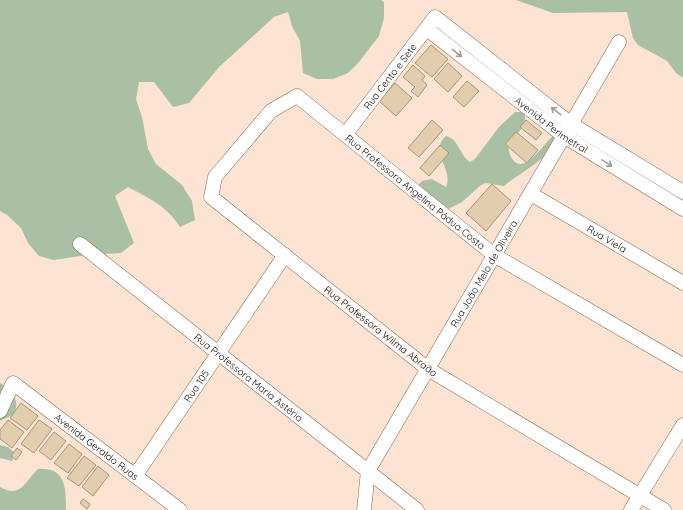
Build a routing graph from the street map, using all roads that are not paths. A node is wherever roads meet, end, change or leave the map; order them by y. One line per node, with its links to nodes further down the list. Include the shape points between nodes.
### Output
1 (435, 17): 2 (street, Rua Cento e Sete); 4 (street, Avenida Perimetral, one-way to 1)
2 (427, 29): 5 (street, Rua Cento e Sete); 6 (street, Avenida Perimetral, one-way to 6)
3 (620, 42): 4 (street, Rua João Melo de Oliveira)
4 (571, 124): 6 (street, Rua João Melo de Oliveira); 7 (street, Avenida Perimetral)
5 (345, 135): 9 (street, Rua Professora Angelina Pádua Costa, via 297,96 271,111 215,177); 13 (street, Rua Professora Angelina Pádua Costa)
6 (564, 136): 8 (street, Rua João Melo de Oliveira); 10 (street, Avenida Perimetral, one-way to 10)
7 (683, 192)
8 (531, 194): 13 (street, Rua João Melo de Oliveira); 14 (street, Rua Viela)
9 (211, 197): 12 (street, Rua Professora Wilma Abraão)
10 (683, 209)
11 (80, 244): 15 (street, Rua Professora Maria Astéria)
12 (284, 255): 15 (street, Rua 105); 17 (street, Rua Professora Wilma Abraão)
13 (494, 255): 16 (street, Rua Professora Angelina Pádua Costa); 17 (street, Rua João Melo de Oliveira)
14 (683, 283)
15 (218, 353): 20 (street, Rua Professora Maria Astéria); 21 (street, Rua 105)
16 (683, 365)
17 (428, 369): 20 (street, Rua João Melo de Oliveira); 22 (street, Rua Professora Wilma Abraão)
18 (0, 411): 21 (street, Avenida Geraldo Ruas, via 13,384)
19 (683, 425): 22 (street)
20 (368, 471): 24 (street, Rua João Melo de Oliveira); 25 (street, Rua Professora Maria Astéria)
21 (135, 476): 23 (street, Avenida Geraldo Ruas)
22 (640, 496): 26 (street); 27 (street, Rua Professora Wilma Abraão)
23 (180, 510)
24 (364, 510)
25 (417, 510)
26 (631, 510)
27 (664, 510)

